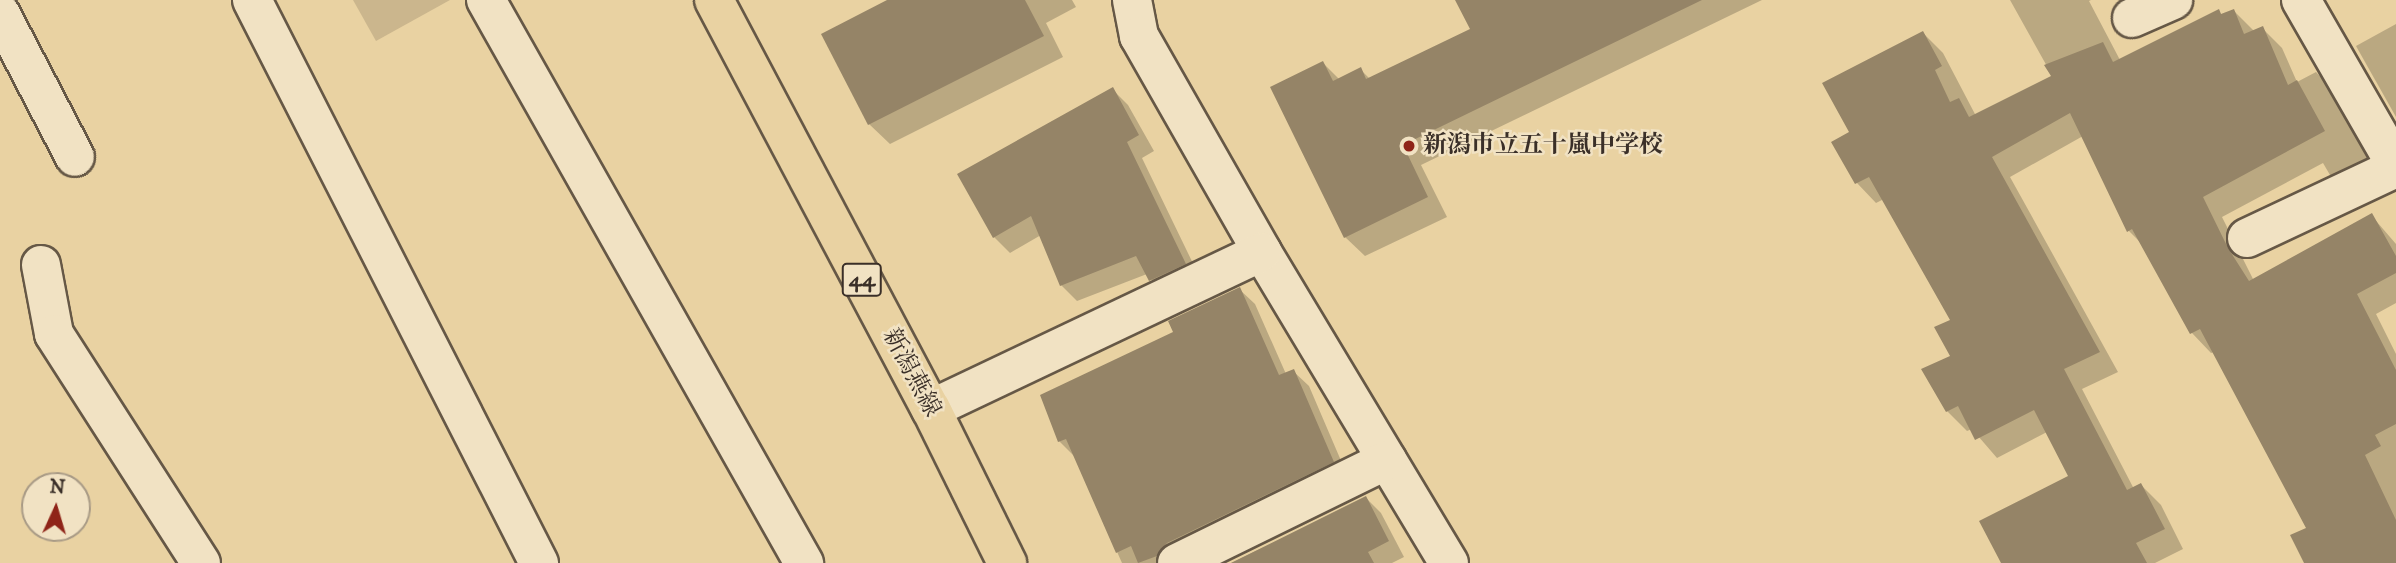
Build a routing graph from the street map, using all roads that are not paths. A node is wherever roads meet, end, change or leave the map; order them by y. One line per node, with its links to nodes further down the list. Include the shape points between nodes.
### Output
1 (252, 0): 17 (street)
2 (486, 0): 18 (street)
3 (714, 0): 14 (main road, 新潟燕線 / 44)
4 (1132, 0): 12 (street, via 1139,36)
5 (2173, 0): 7 (street)
6 (2301, 0): 10 (street)
7 (2132, 18)
8 (5, 35): 9 (street)
9 (75, 157)
10 (2396, 167): 11 (street)
11 (2247, 237)
12 (1262, 252): 14 (street); 15 (street)
13 (41, 265): 16 (street, via 54,334)
14 (931, 409): 19 (main road, 新潟燕線 / 44)
15 (1387, 460): 20 (street); 21 (street)
16 (201, 563)
17 (539, 563)
18 (804, 563)
19 (1007, 563)
20 (1177, 563)
21 (1450, 563)

